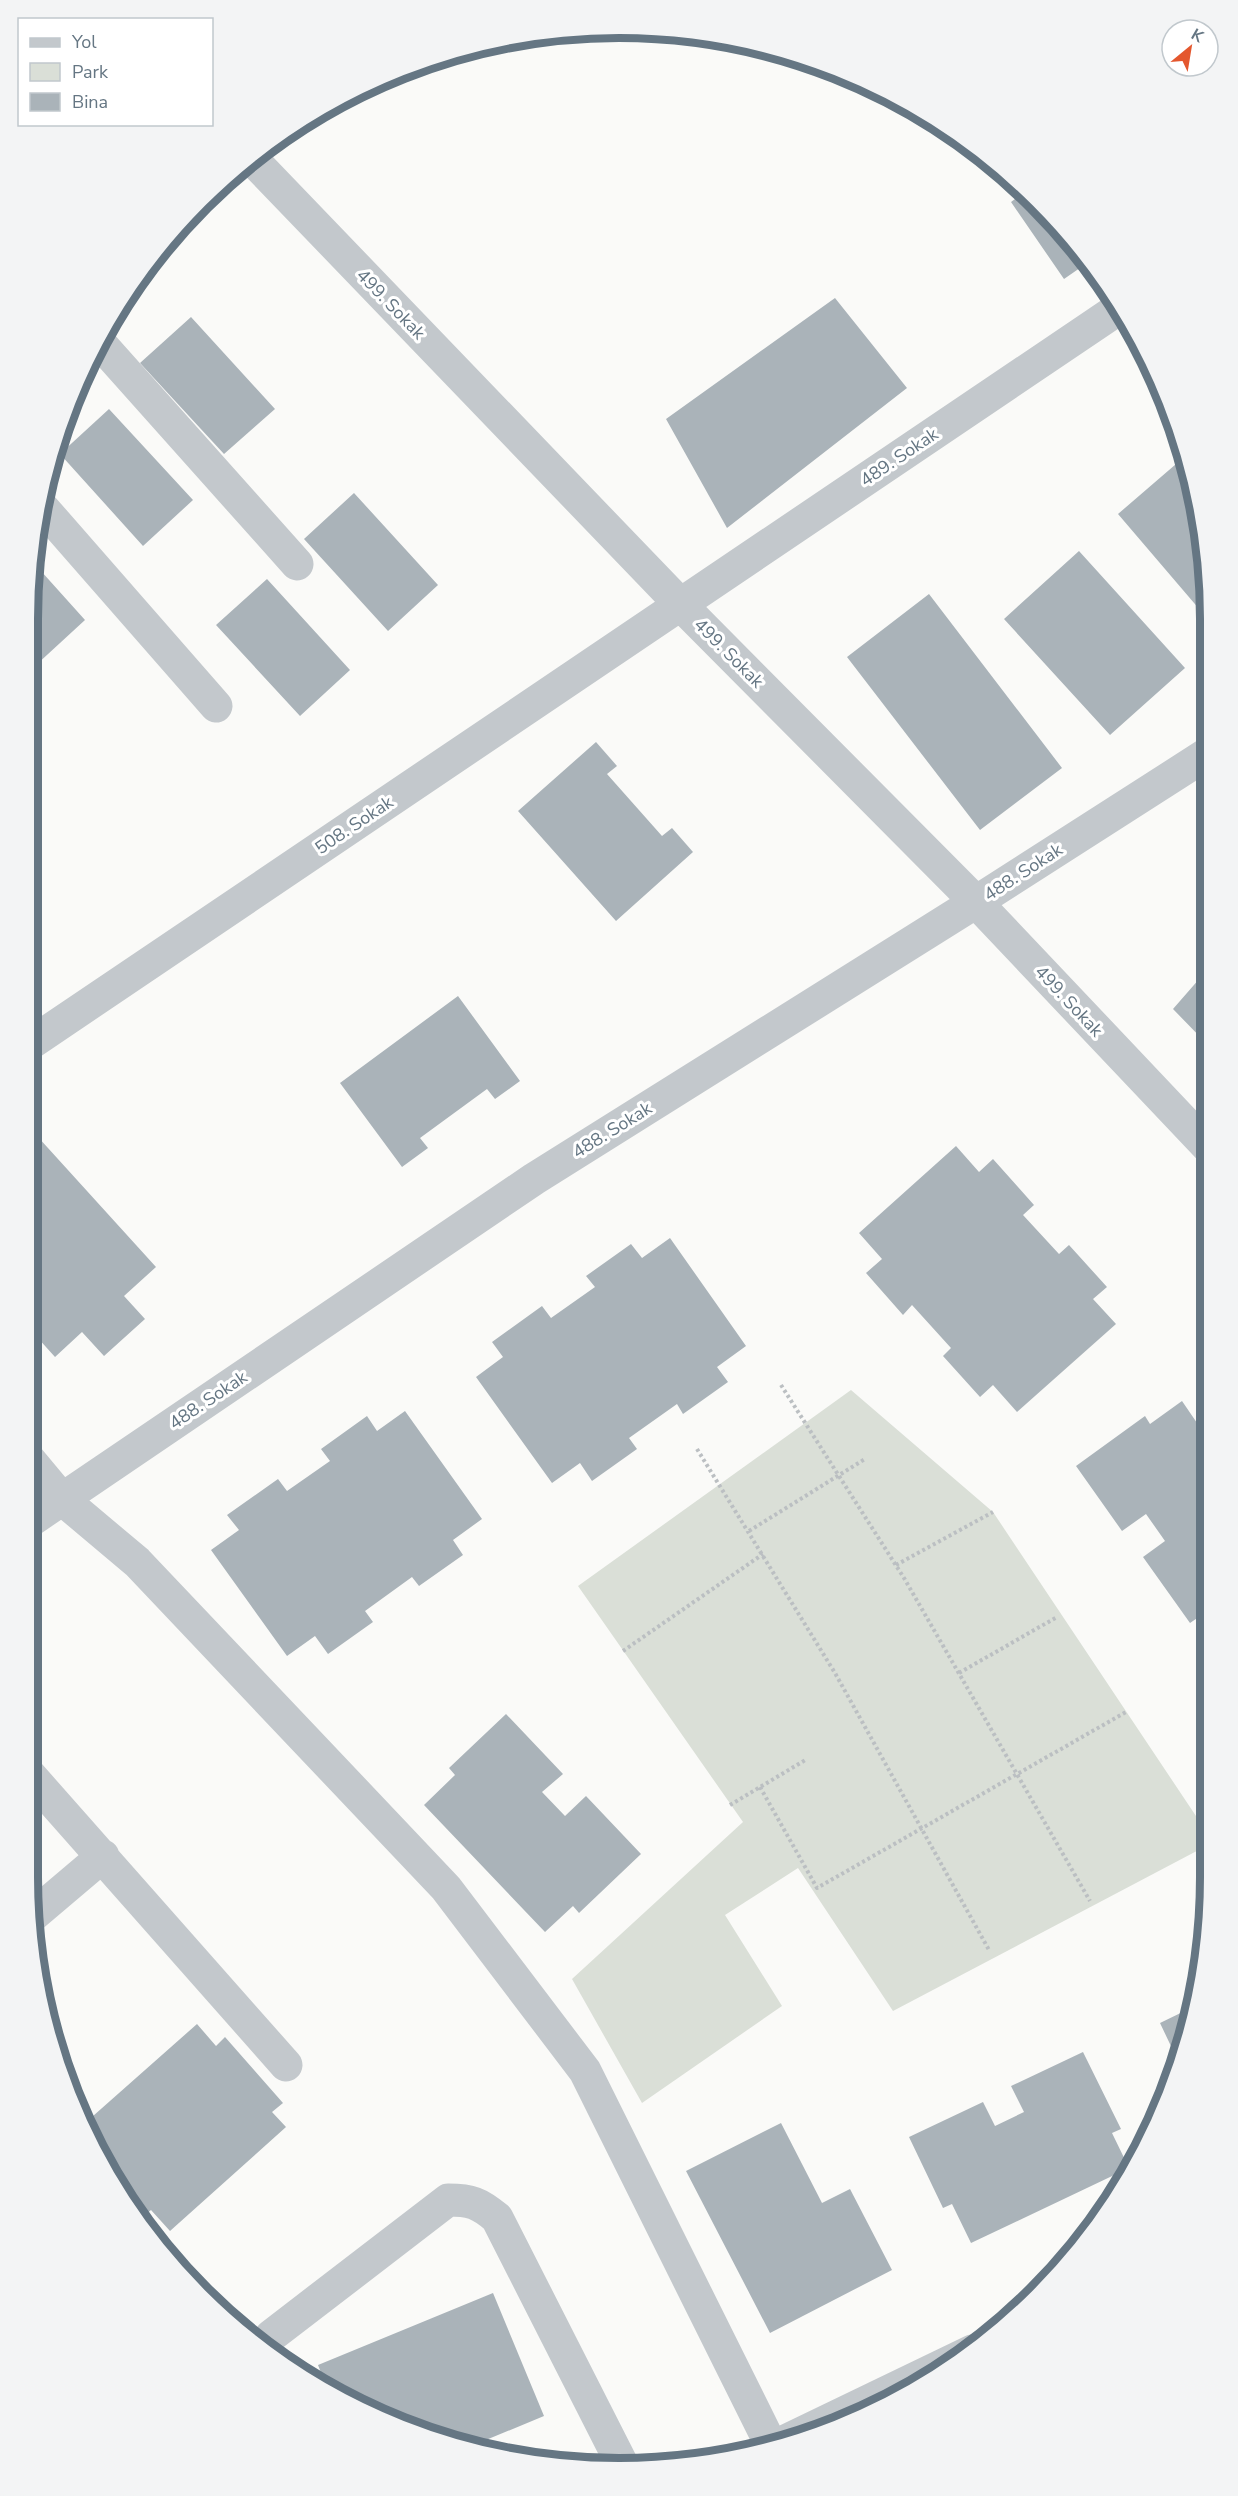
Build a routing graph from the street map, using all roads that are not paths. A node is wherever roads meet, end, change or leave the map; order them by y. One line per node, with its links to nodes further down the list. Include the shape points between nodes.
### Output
1 (257, 164): 6 (street, 499. Sokak)
2 (1113, 313): 6 (street, 489. Sokak)
3 (104, 348): 5 (street)
4 (47, 514): 7 (street)
5 (297, 564)
6 (681, 605): 9 (street, 499. Sokak); 10 (street, 508. Sokak)
7 (216, 706)
8 (1200, 758): 9 (street, 488. Sokak)
9 (976, 902): 11 (street, 499. Sokak); 13 (street, 488. Sokak, via 534,1179)
10 (38, 1038)
11 (1200, 1139)
12 (38, 1470): 13 (street)
13 (62, 1499): 14 (street, 488. Sokak); 22 (street, via 137,1562 447,1888 585,2071)
14 (38, 1515)
15 (38, 1784): 16 (street)
16 (103, 1856): 17 (street); 18 (street)
17 (39, 1910)
18 (286, 2065)
19 (271, 2336): 23 (street, via 448,2200 480,2204 497,2218)
20 (910, 2381): 21 (street)
21 (839, 2415)
22 (765, 2440)
23 (619, 2458)

